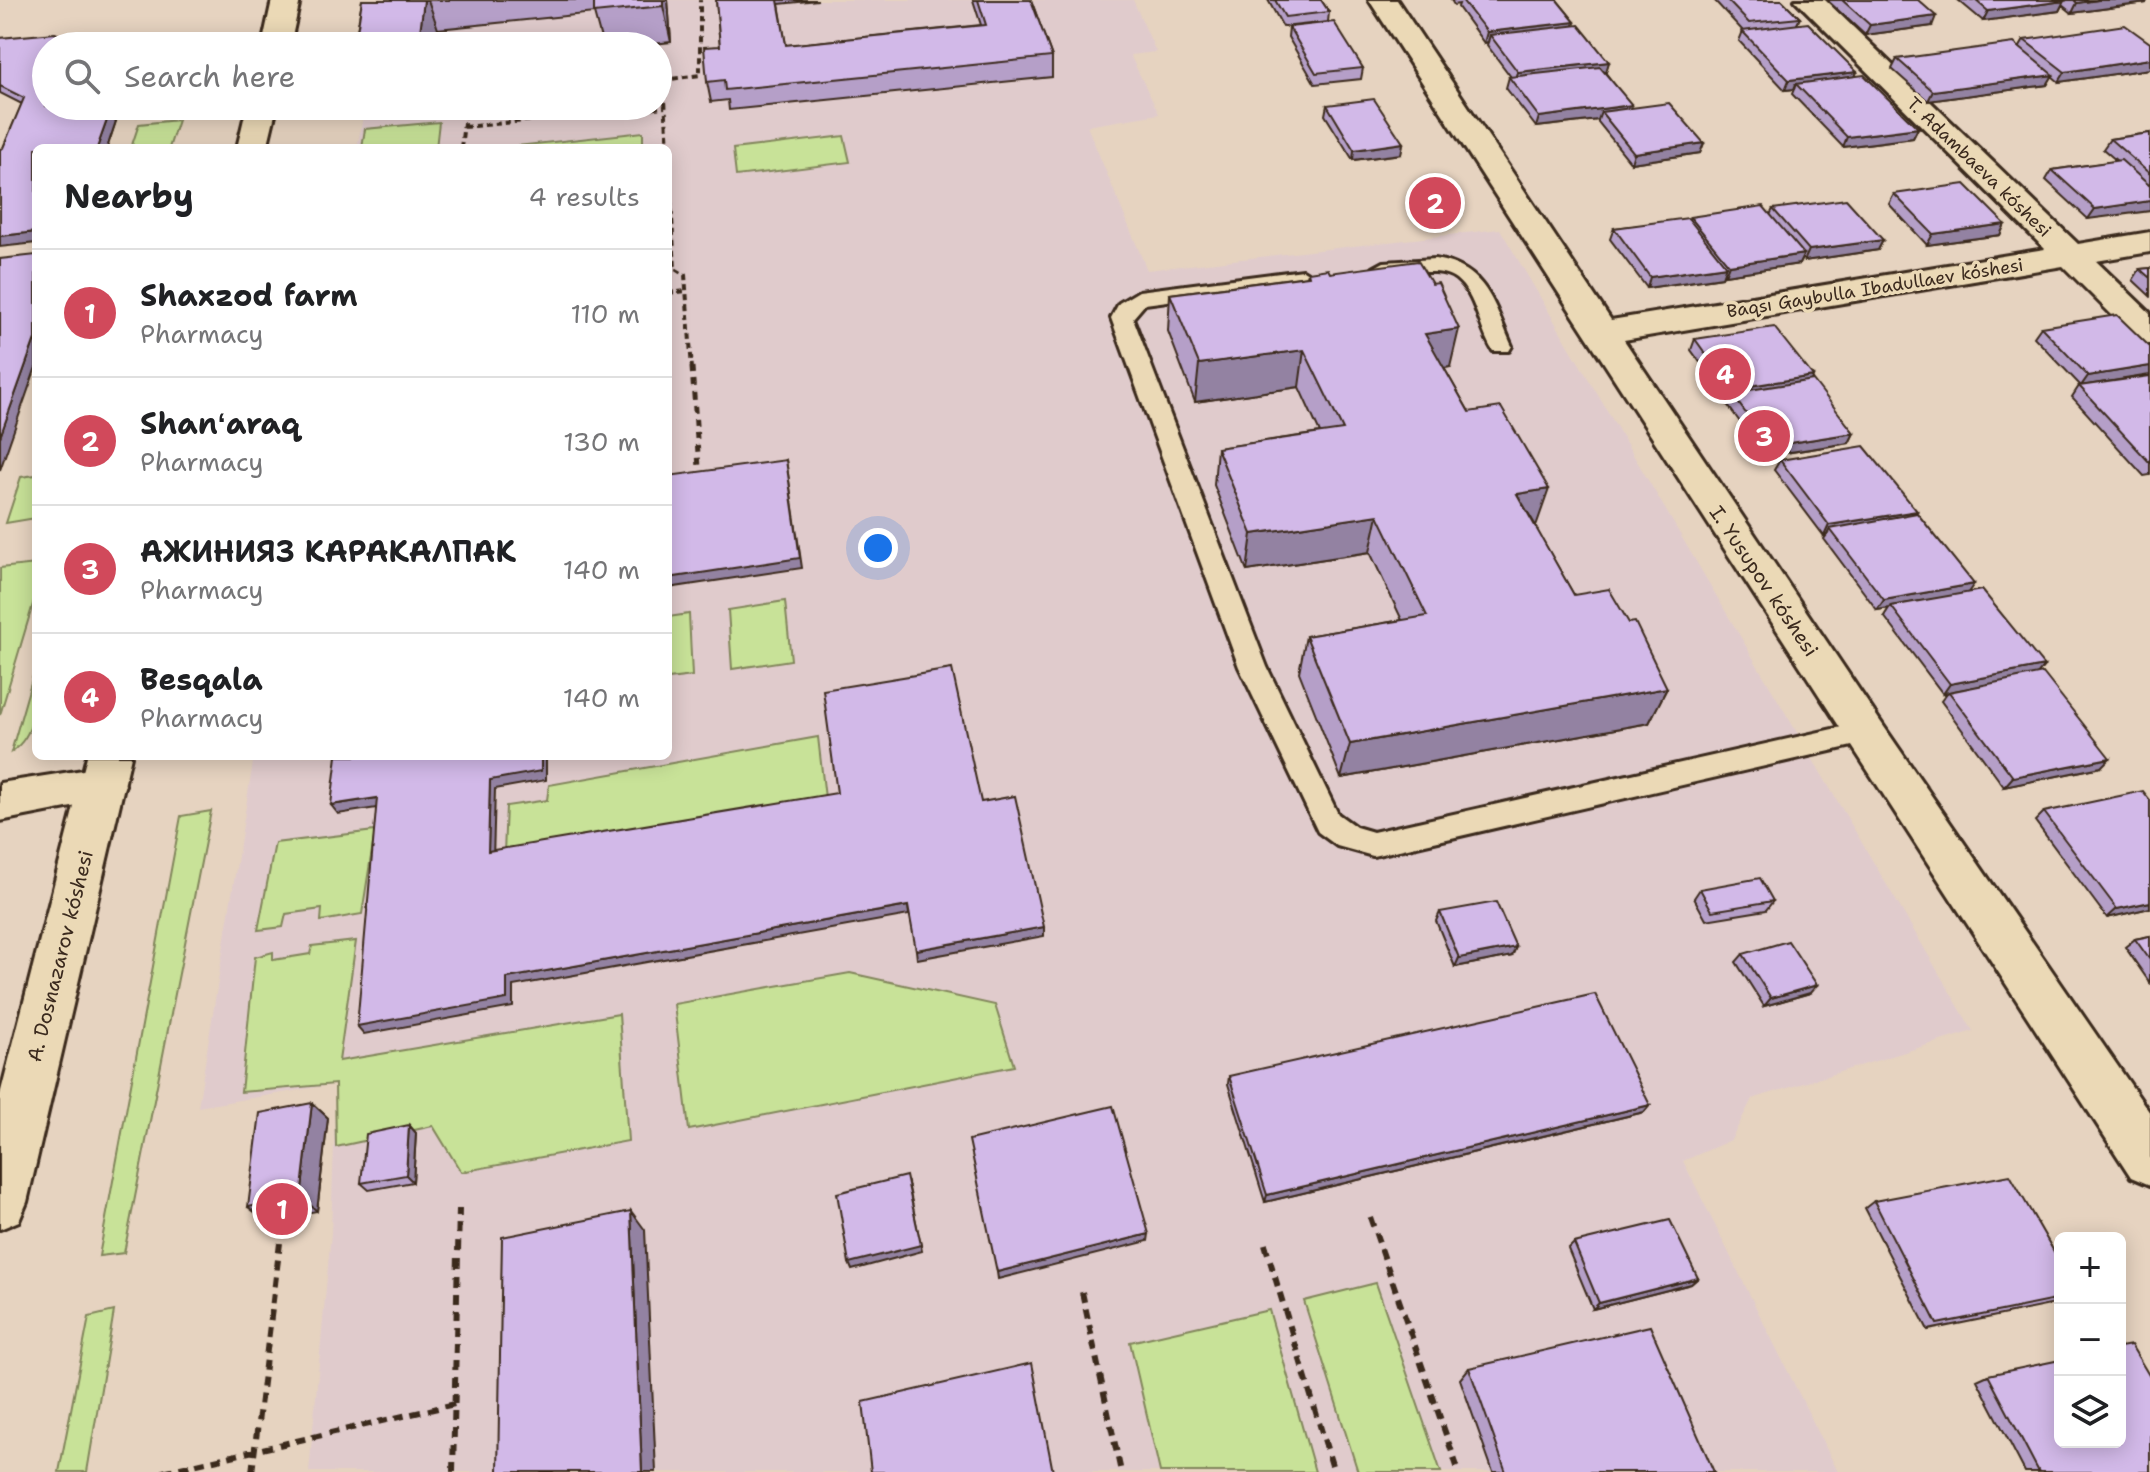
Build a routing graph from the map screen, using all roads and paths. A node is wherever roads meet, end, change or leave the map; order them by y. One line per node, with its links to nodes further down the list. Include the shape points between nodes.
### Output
1 (286, 0): 5 (street)
2 (700, 0): 6 (path, via 700,75)
3 (1383, 0): 22 (street, I. Yusupov kóshesi)
4 (1809, 0): 17 (street, T. Adambaeva kóshesi)
5 (279, 32)
6 (672, 79)
7 (259, 120): 12 (street)
8 (465, 120): 11 (path)
9 (534, 120): 11 (path)
10 (666, 120): 14 (path)
11 (464, 127): 13 (path)
12 (253, 144)
13 (462, 144)
14 (668, 144)
15 (672, 226): 20 (path, via 675,269 685,275)
16 (2150, 242): 17 (street, Baqsı Gaybulla Ibadullaev kóshesi)
17 (2070, 256): 22 (street, Baqsı Gaybulla Ibadullaev kóshesi); 23 (street, T. Adambaeva kóshesi)
18 (1367, 270): 24 (lane, via 1430,263 1471,277)
19 (1320, 275): 26 (lane, via 1139,298 1122,318 1253,667 1328,823 1347,837 1373,844)
20 (686, 291): 21 (path); 25 (path)
21 (672, 293)
22 (1599, 333): 26 (street, I. Yusupov kóshesi)
23 (2150, 333)
24 (1501, 346)
25 (699, 468)
26 (1864, 733): 29 (street, I. Yusupov kóshesi)
27 (105, 771): 28 (street); 30 (street, A. Dosnazarov kóshesi)
28 (0, 802)
29 (2150, 1159)
30 (0, 1202)
31 (459, 1209): 36 (path)
32 (1370, 1217): 43 (path)
33 (280, 1243): 37 (path)
34 (1265, 1244): 42 (path)
35 (1082, 1292): 41 (path)
36 (455, 1404): 37 (path); 40 (path)
37 (255, 1450): 38 (path); 39 (path)
38 (163, 1472)
39 (252, 1472)
40 (453, 1472)
41 (1121, 1472)
42 (1334, 1472)
43 (1459, 1472)

